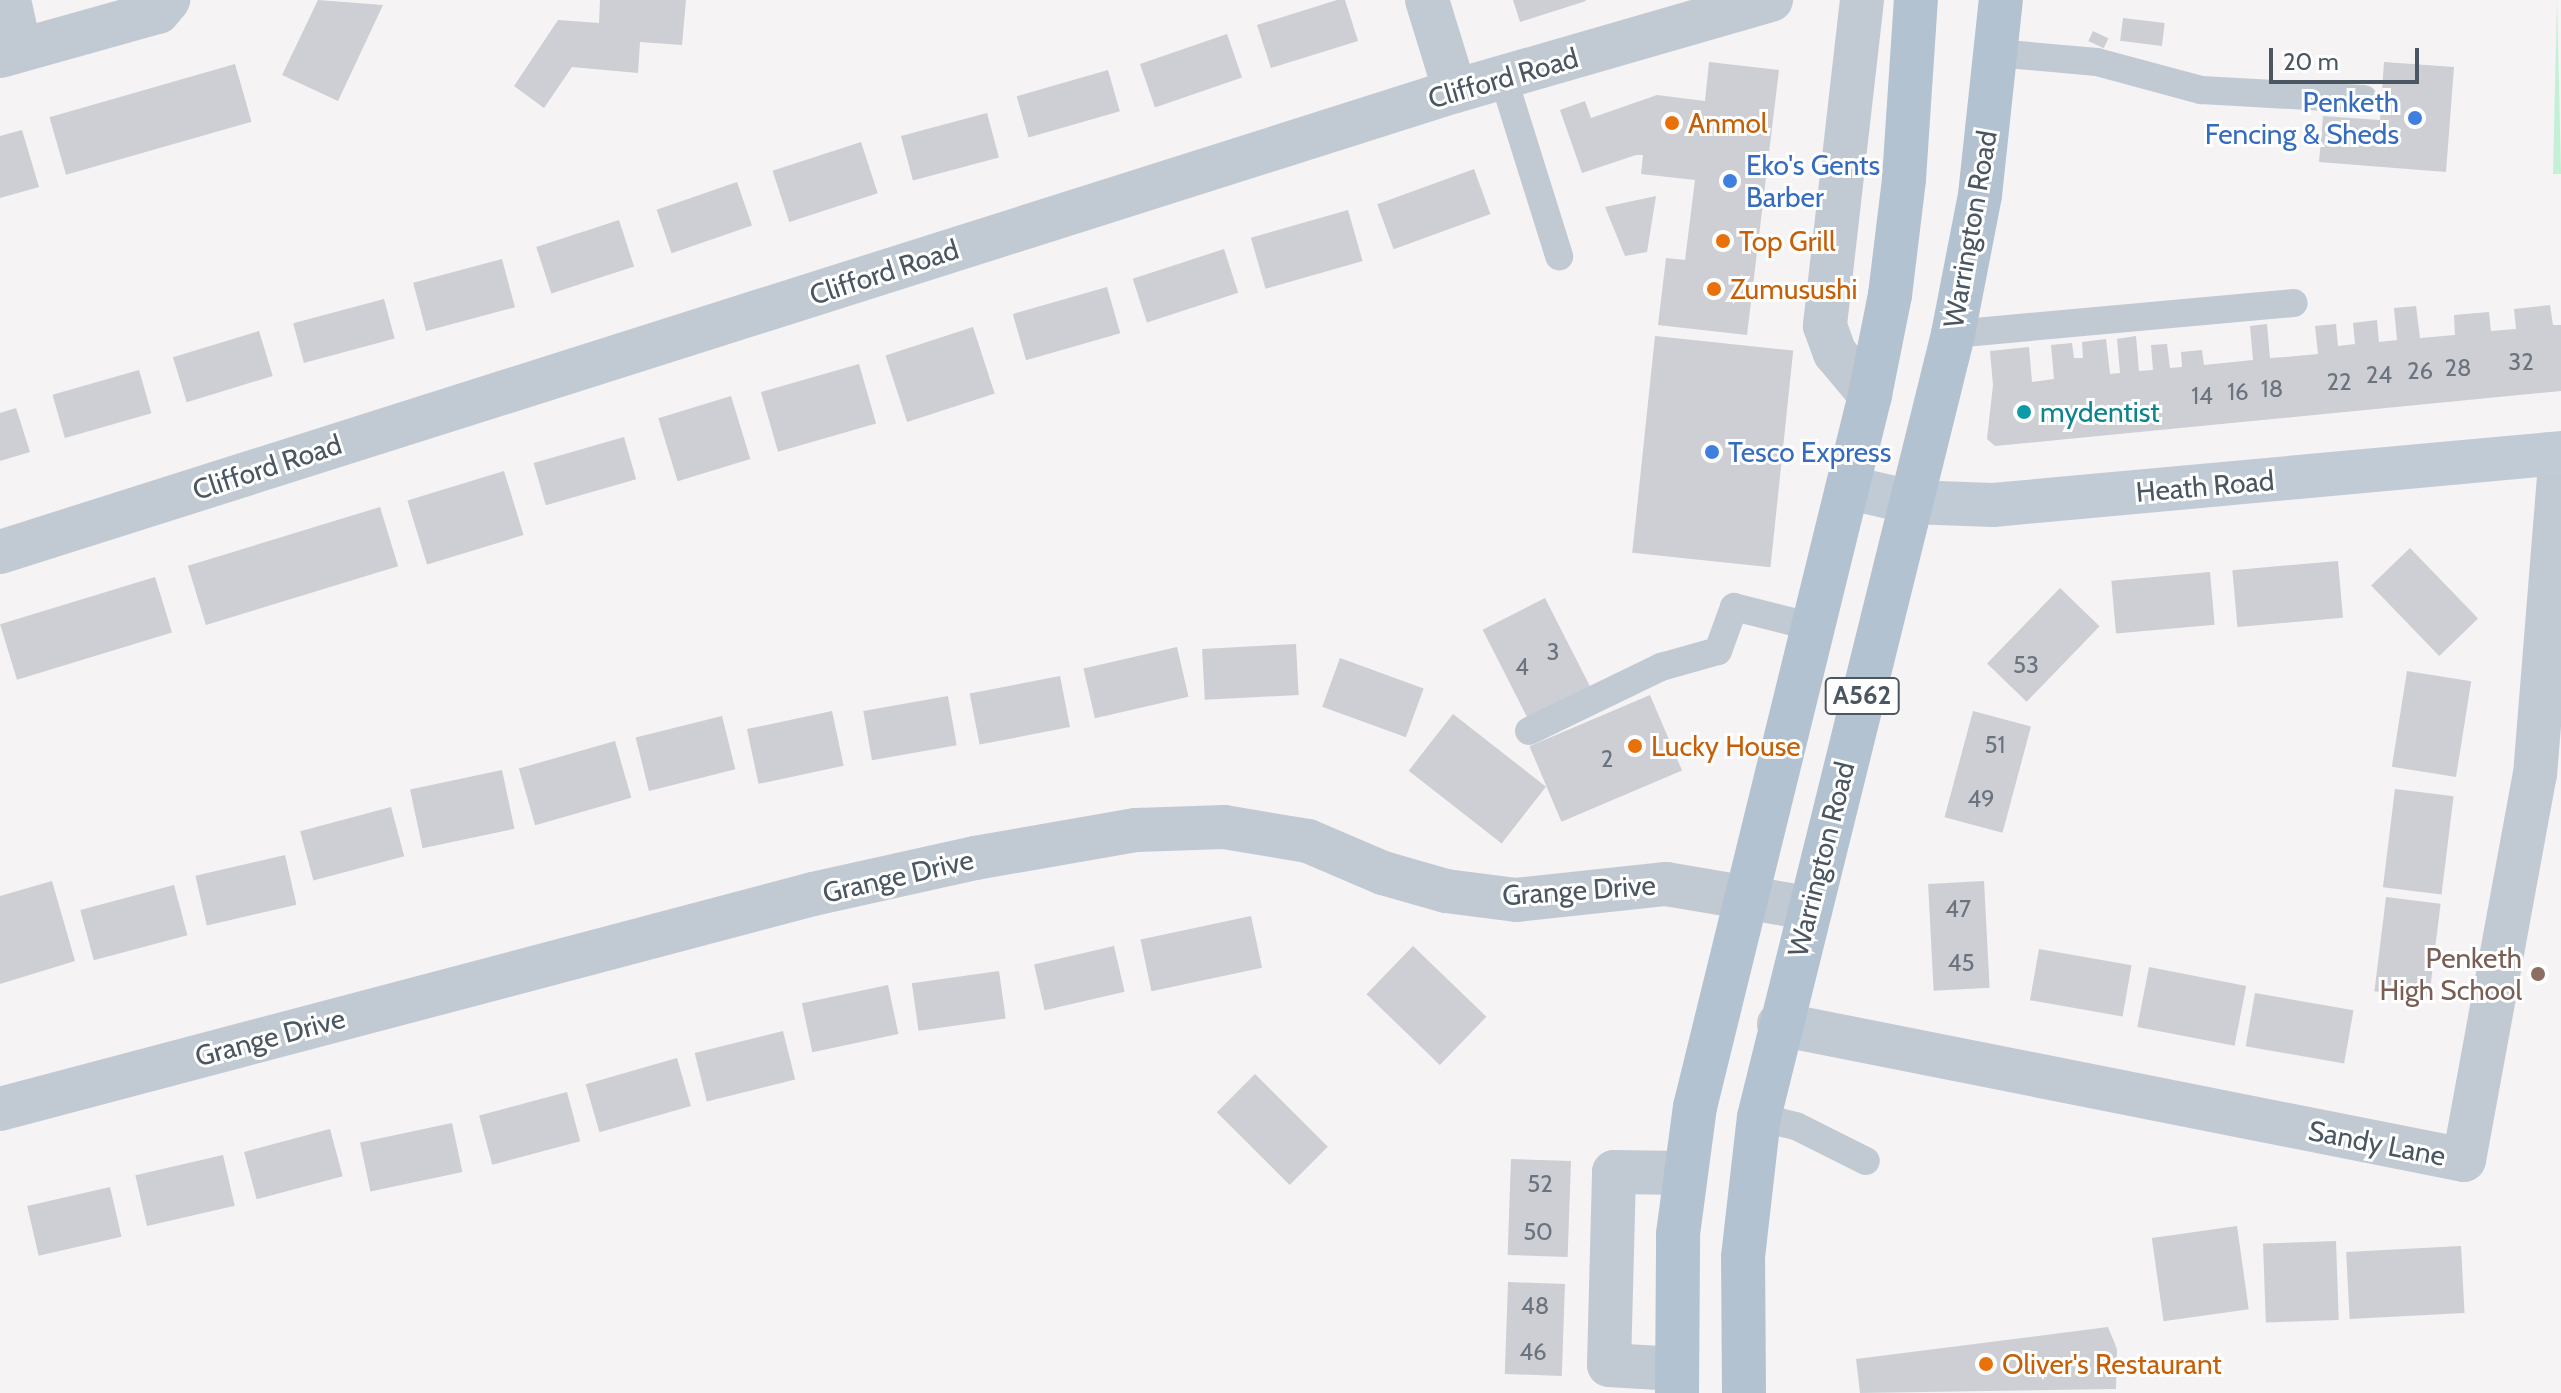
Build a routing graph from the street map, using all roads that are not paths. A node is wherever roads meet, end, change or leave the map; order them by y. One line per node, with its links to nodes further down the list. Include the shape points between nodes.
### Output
1 (9, 0): 8 (street)
2 (168, 0): 8 (street, via 158,12)
3 (1427, 0): 11 (street)
4 (1771, 0): 10 (street, Clifford Road)
5 (1862, 0): 16 (street, via 1825,326 1835,353)
6 (1916, 0): 16 (main road, A562, via 1904,179)
7 (2001, 0): 9 (main road, Warrington Road / A562)
8 (10, 53)
9 (1996, 53): 12 (lane, via 2097,62 2201,90); 15 (main road, Warrington Road / A562, via 1980,195)
10 (1503, 77): 11 (street, Clifford Road); 13 (lane)
11 (1455, 91): 20 (street, Clifford Road)
12 (2364, 99)
13 (1559, 256)
14 (2294, 303): 15 (lane)
15 (1953, 334): 19 (main road, Warrington Road / A562)
16 (1870, 395): 18 (main road, A562)
17 (2561, 454): 19 (street, Heath Road, via 1993,505); 25 (street, Sandy Lane, via 2535,775 2464,1160)
18 (1850, 488): 19 (street, Heath Road); 21 (main road, A562)
19 (1911, 502): 24 (main road, Warrington Road / A562)
20 (0, 552)
21 (1813, 627): 22 (lane, via 1734,607 1718,651 1661,667); 23 (main road, A562)
22 (1529, 731)
23 (1745, 896): 24 (street, Grange Drive); 26 (street, Grange Drive, via 1646,883 1516,900 1446,891 1383,873 1308,841 1224,827 1136,830 813,894); 29 (main road, A562, via 1695,1107)
24 (1808, 908): 25 (main road, Warrington Road / A562)
25 (1779, 1024): 27 (main road, Warrington Road / A562)
26 (0, 1109)
27 (1759, 1117): 28 (lane, via 1796,1126); 31 (main road, Warrington Road / A562, via 1743,1257)
28 (1866, 1161)
29 (1685, 1173): 30 (main road, A562); 30 (street, via 1614,1172 1609,1365)
30 (1676, 1381)
31 (1744, 1393)

